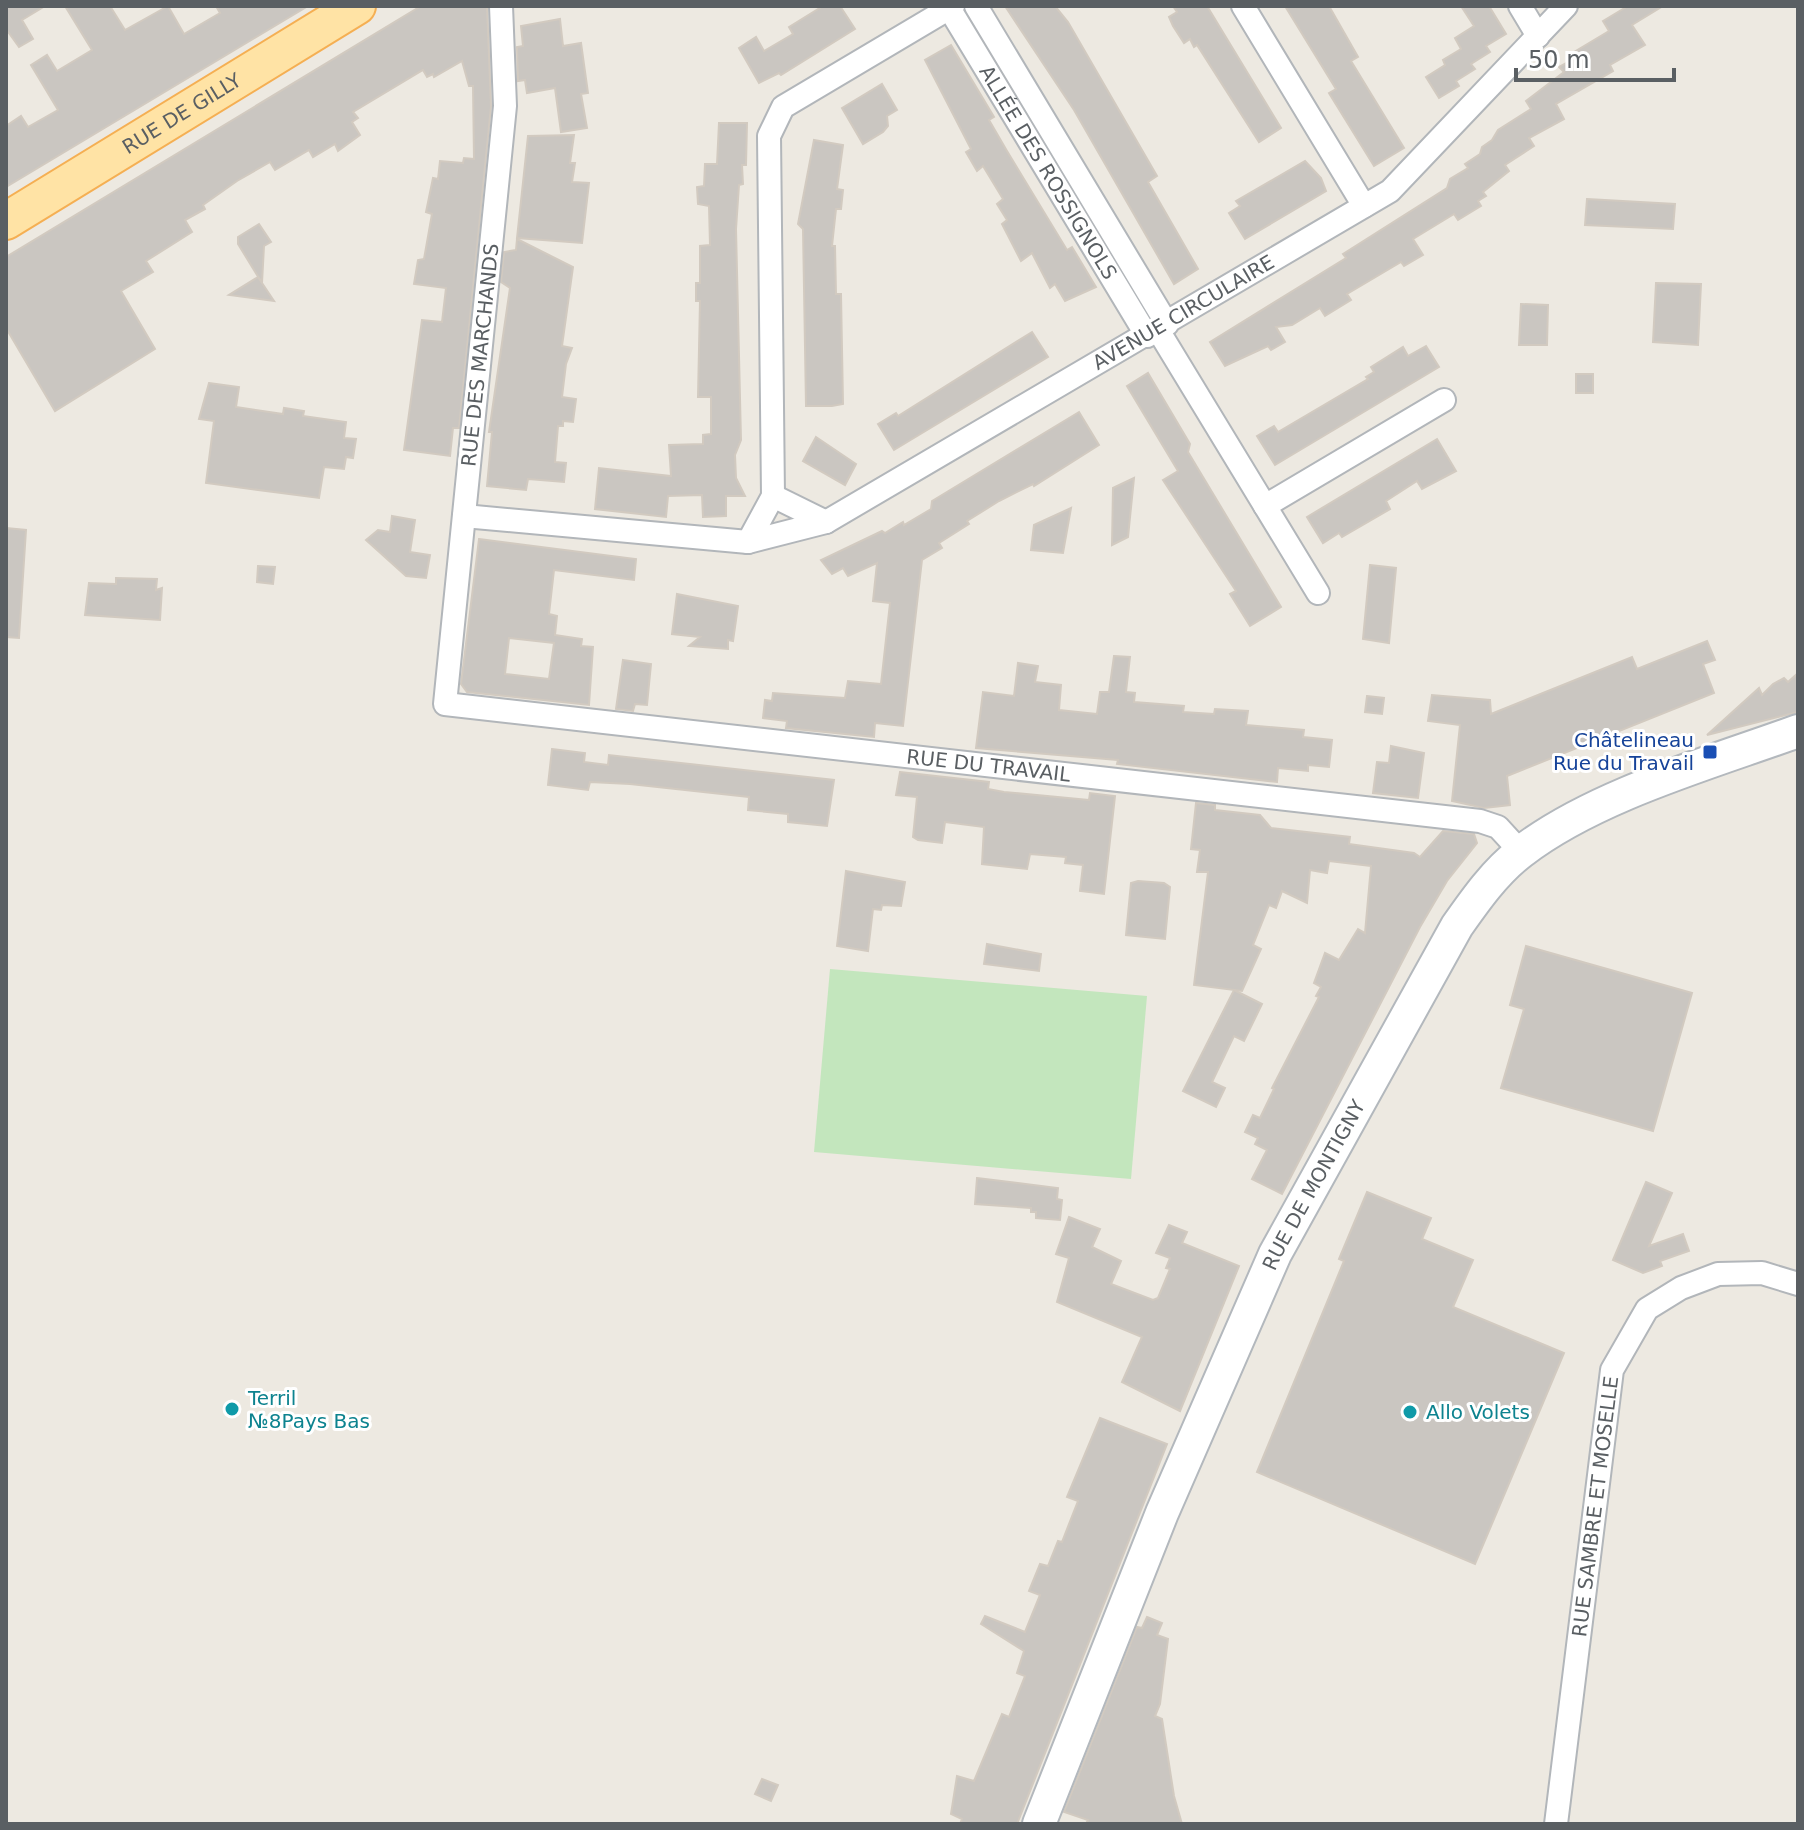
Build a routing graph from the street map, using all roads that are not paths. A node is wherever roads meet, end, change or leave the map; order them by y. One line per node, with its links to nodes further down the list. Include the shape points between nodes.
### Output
1 (357, 6): 10 (main road, RUE DE GILLY)
2 (501, 6): 15 (street, RUE DES MARCHANDS, via 505,106)
3 (976, 6): 11 (street, ALLÉE DES ROSSIGNOLS)
4 (1243, 6): 9 (street)
5 (1520, 6): 8 (street)
6 (1566, 6): 8 (street, AVENUE CIRCULAIRE)
7 (951, 7): 11 (street, ALLÉE DES ROSSIGNOLS); 13 (street, via 783,107 769,136)
8 (1538, 36): 9 (street, AVENUE CIRCULAIRE, via 1390,191)
9 (1364, 206): 11 (street, AVENUE CIRCULAIRE)
10 (6, 221)
11 (1157, 330): 14 (street, ALLÉE DES ROSSIGNOLS); 16 (street, AVENUE CIRCULAIRE)
12 (1444, 400): 14 (street)
13 (773, 496): 16 (street); 17 (street)
14 (1265, 506): 18 (street, ALLÉE DES ROSSIGNOLS)
15 (464, 516): 17 (street, AVENUE CIRCULAIRE); 19 (street, RUE DES MARCHANDS)
16 (826, 522): 17 (street, AVENUE CIRCULAIRE)
17 (748, 542)
18 (1318, 593)
19 (445, 704): 21 (street, RUE DU TRAVAIL, via 1480,821 1498,827)
20 (1798, 731): 21 (main road, RUE DE MONTIGNY, via 1578,816)
21 (1521, 852): 23 (main road, RUE DE MONTIGNY, via 1490,880 1457,926 1275,1254 1162,1513)
22 (1798, 1284): 24 (street, RUE SAMBRE ET MOSELLE, via 1762,1273 1732,1273 1681,1288 1647,1309 1612,1370)
23 (1039, 1824)
24 (1556, 1824)

